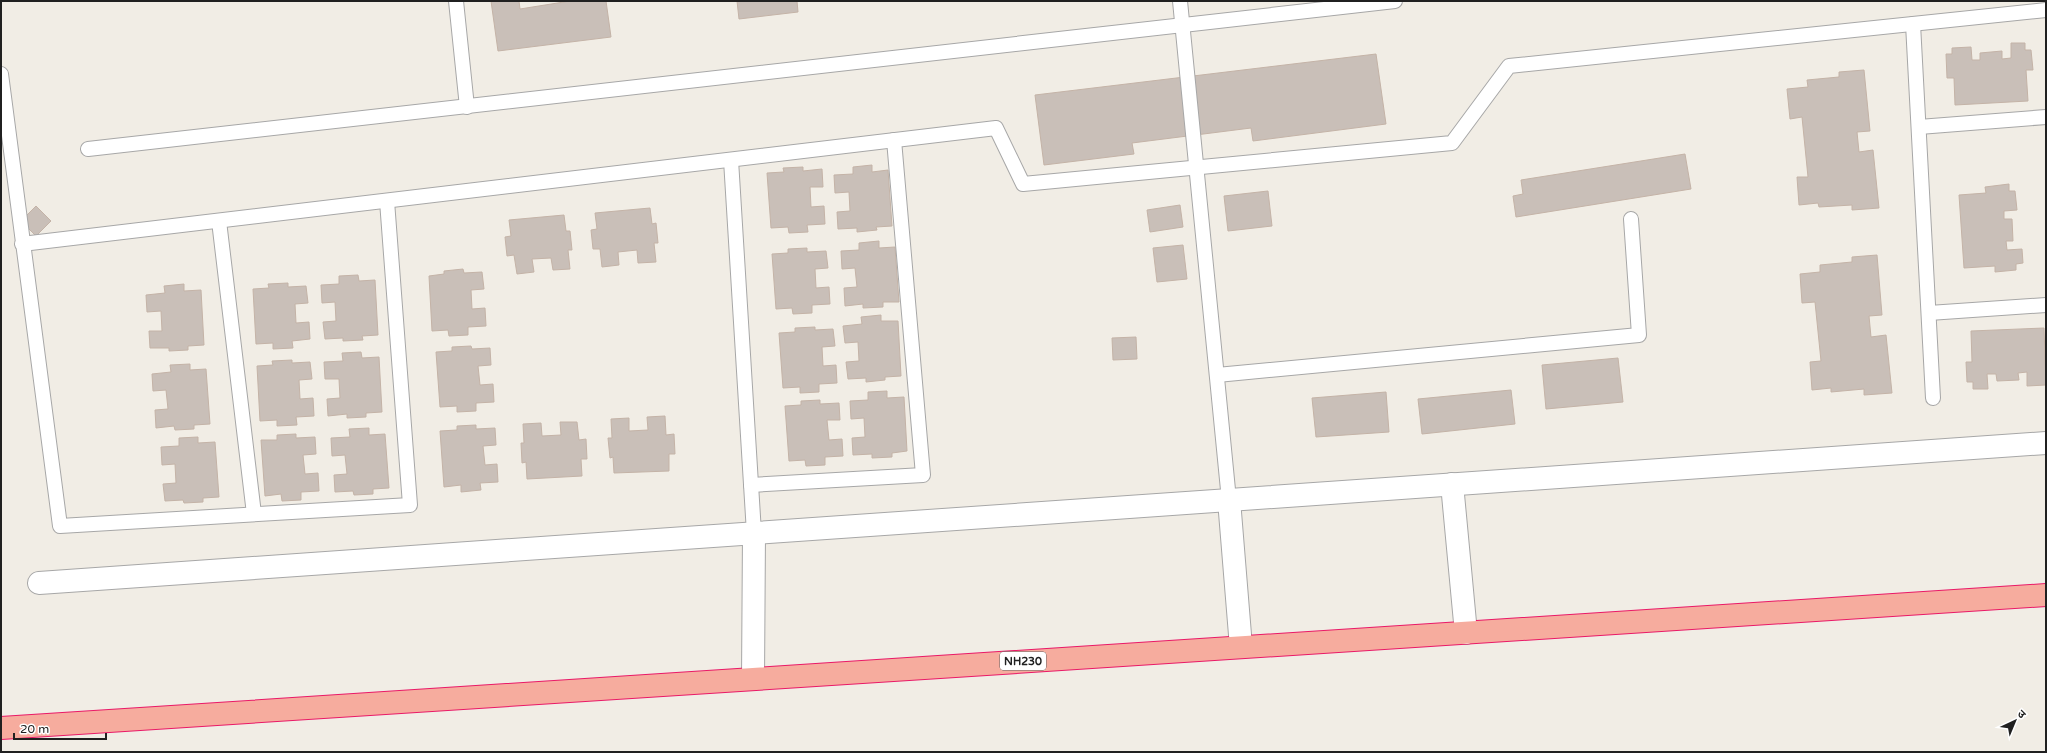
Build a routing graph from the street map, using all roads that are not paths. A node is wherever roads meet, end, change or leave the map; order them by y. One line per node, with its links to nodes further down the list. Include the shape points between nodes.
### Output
1 (456, 1): 8 (lane)
2 (1180, 1): 6 (lane)
3 (1395, 1): 6 (lane)
4 (2046, 10): 5 (lane)
5 (1913, 24): 10 (lane); 14 (lane, via 1509,66 1452,143)
6 (1182, 26): 8 (lane); 14 (lane)
7 (1, 74): 18 (lane)
8 (467, 107): 12 (lane)
9 (2046, 117): 10 (lane)
10 (1919, 127): 20 (lane)
11 (894, 140): 13 (lane); 14 (lane, via 996,128 1023,184); 25 (lane, via 923,475)
12 (88, 149)
13 (731, 160): 15 (lane); 25 (lane)
14 (1196, 167): 21 (lane)
15 (387, 201): 17 (lane); 27 (lane, via 410,506)
16 (1631, 219): 21 (lane, via 1638,335)
17 (220, 221): 18 (lane); 27 (lane)
18 (22, 244): 27 (lane, via 60,526)
19 (2046, 305): 20 (lane)
20 (1929, 312): 22 (lane)
21 (1217, 375): 26 (lane)
22 (1933, 398)
23 (2046, 443): 24 (street)
24 (1452, 484): 26 (street); 31 (street)
25 (751, 485): 28 (lane)
26 (1229, 500): 28 (street); 32 (street)
27 (254, 514)
28 (754, 533): 29 (street); 33 (street)
29 (39, 583)
30 (2046, 595): 31 (highway, NH230)
31 (1466, 633): 32 (highway, NH230)
32 (1241, 647): 33 (highway, NH230)
33 (753, 679): 34 (highway, NH230)
34 (1, 728)

